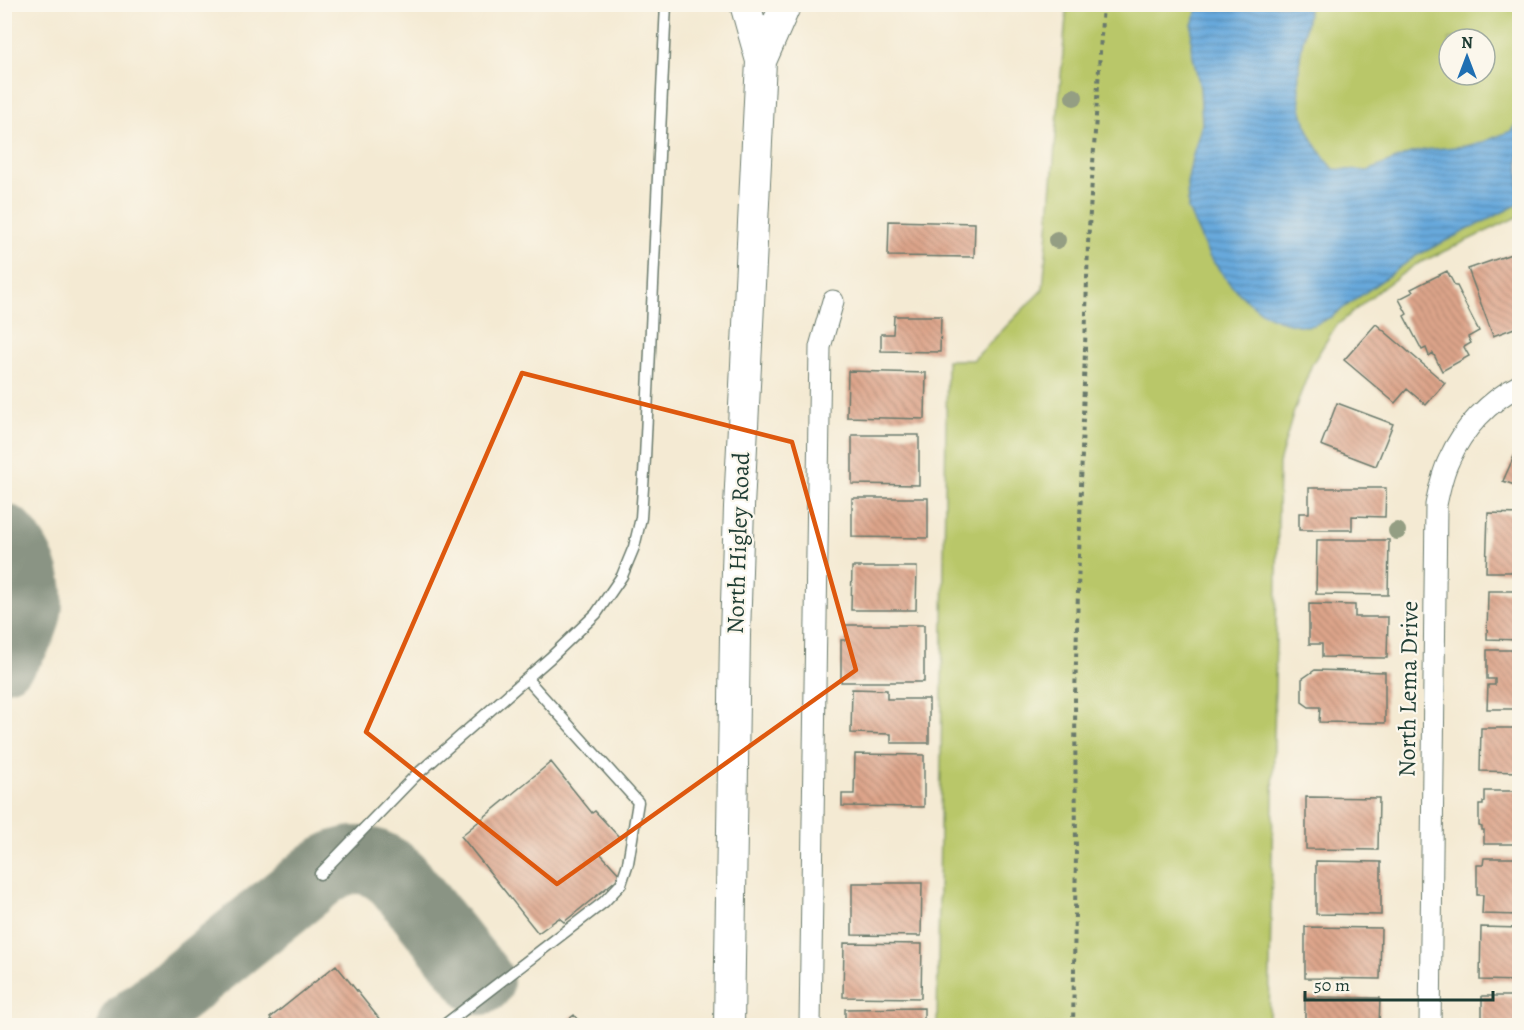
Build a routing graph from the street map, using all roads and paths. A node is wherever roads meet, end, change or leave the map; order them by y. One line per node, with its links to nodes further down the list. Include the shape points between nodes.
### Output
1 (666, 4): 8 (lane, via 641,518 622,576 596,614)
2 (745, 4): 5 (main road, North Higley Road)
3 (786, 4): 5 (main road, North Higley Road)
4 (1103, 4): 13 (path, via 1088,244 1075,684)
5 (762, 61): 11 (main road, North Higley Road, via 735,634)
6 (833, 301): 12 (street, via 820,347)
7 (1520, 385): 14 (street, North Lema Drive, via 1490,404 1459,440 1448,460 1436,506)
8 (527, 679): 9 (lane, via 414,777); 10 (lane, via 638,802 628,863 621,884 604,902)
9 (320, 874)
10 (443, 1026)
11 (729, 1026)
12 (810, 1026)
13 (1073, 1026)
14 (1430, 1026)

